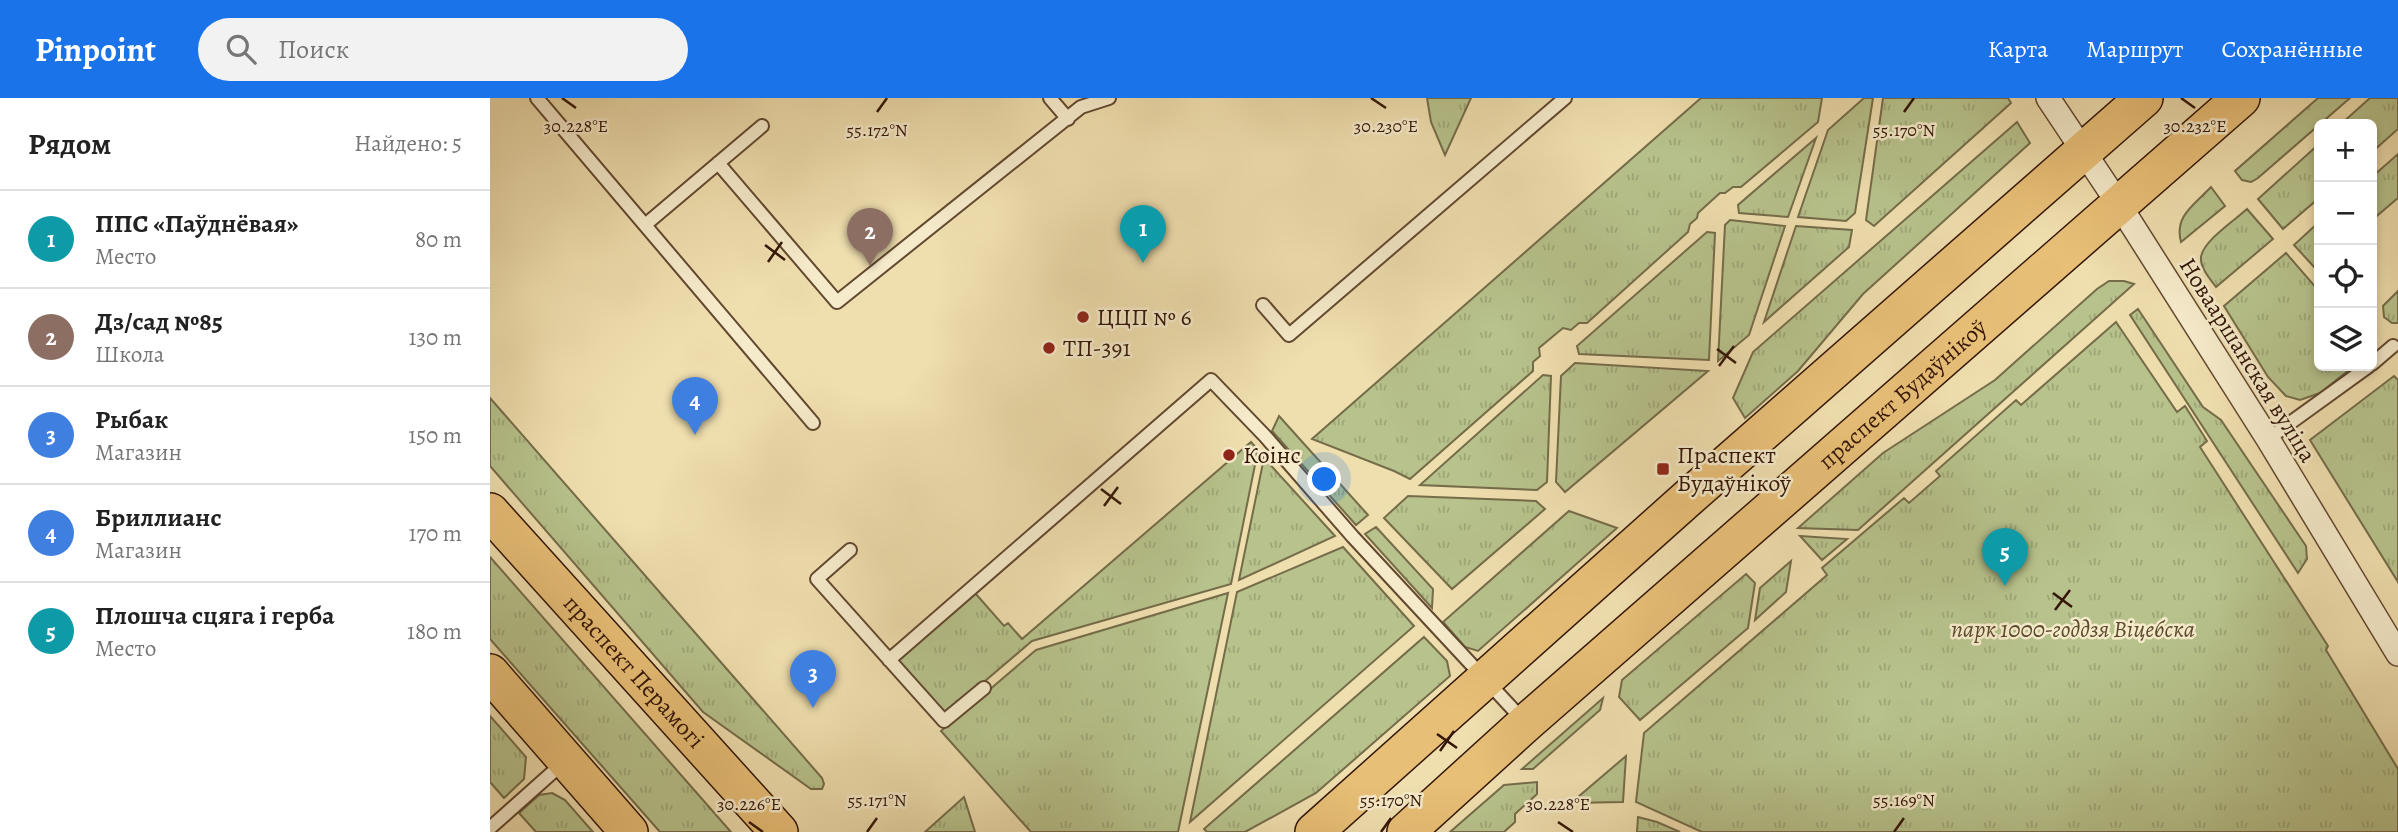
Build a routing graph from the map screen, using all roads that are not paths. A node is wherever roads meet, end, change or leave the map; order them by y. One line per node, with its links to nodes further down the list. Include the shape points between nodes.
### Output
1 (537, 98): 13 (lane)
2 (1050, 98): 8 (lane)
3 (1109, 98): 8 (lane, via 1081,107)
4 (1565, 98): 14 (lane, via 1289,335)
5 (2048, 98): 10 (street, Новааршанская вуліца)
6 (2144, 98): 10 (main road)
7 (2241, 98): 12 (main road, праспект Будаўнікоў)
8 (1068, 118): 11 (lane, via 837,303)
9 (761, 126): 11 (lane)
10 (2083, 151): 12 (street, Новааршанская вуліца); 25 (main road)
11 (718, 163): 13 (lane)
12 (2120, 206): 19 (street, Новааршанская вуліца); 27 (main road, праспект Будаўнікоў)
13 (645, 225): 18 (lane)
14 (1263, 305)
15 (2393, 346): 16 (lane)
16 (2377, 359)
17 (2362, 371): 19 (lane)
18 (813, 423)
19 (2268, 439): 22 (street, Новааршанская вуліца)
20 (496, 521): 31 (main road, праспект Перамогі)
21 (850, 550): 23 (lane, via 817,579)
22 (2398, 654)
23 (889, 660): 25 (lane, via 1211,380); 26 (lane, via 944,722)
24 (490, 673): 28 (main road)
25 (1486, 680): 27 (lane); 32 (main road)
26 (984, 688)
27 (1526, 723): 33 (main road, праспект Будаўнікоў)
28 (566, 760): 29 (lane); 30 (main road)
29 (490, 828)
30 (629, 832)
31 (779, 832)
32 (1314, 832)
33 (1406, 832)

